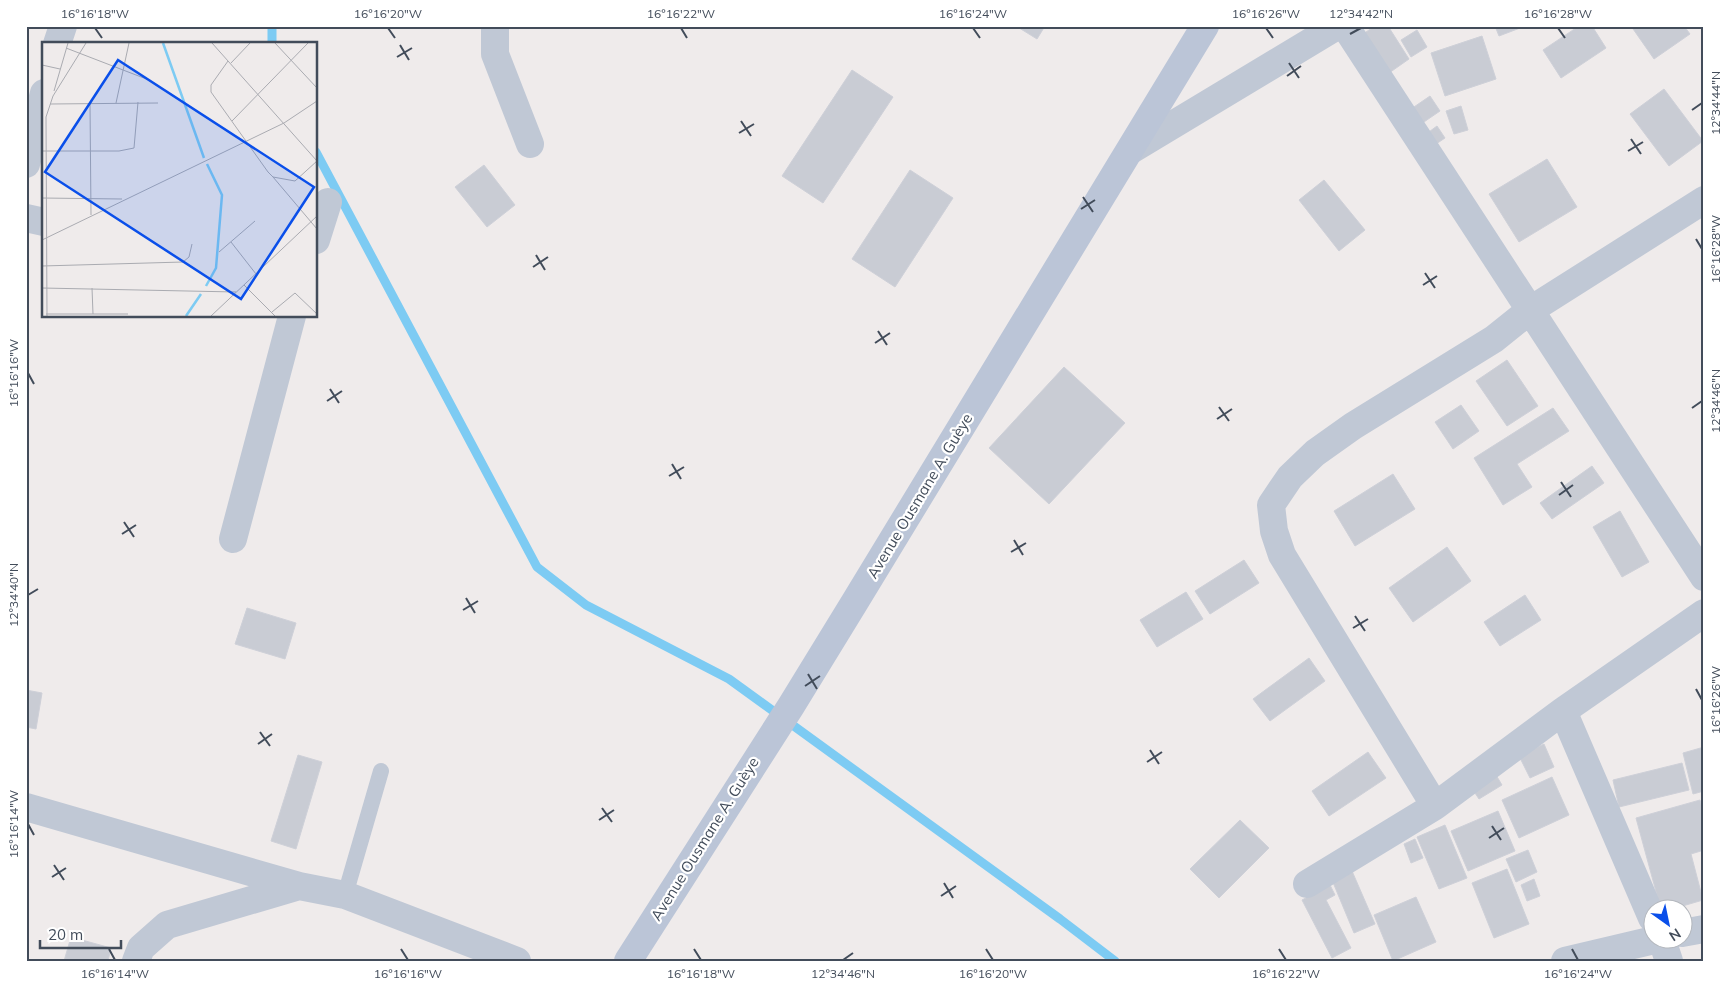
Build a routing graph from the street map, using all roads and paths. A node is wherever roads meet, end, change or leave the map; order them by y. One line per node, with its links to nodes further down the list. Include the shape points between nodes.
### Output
1 (63, 26): 6 (street)
2 (495, 26): 8 (street, via 495,54)
3 (1205, 26): 9 (street, Avenue Ousmane A. Guèye)
4 (1337, 26): 9 (street)
5 (1345, 26): 16 (street)
6 (58, 42)
7 (37, 95): 10 (street)
8 (530, 144)
9 (1131, 150): 32 (street, Avenue Ousmane A. Guèye, via 784,717)
10 (26, 164)
11 (1704, 200): 16 (street)
12 (328, 202): 15 (street)
13 (26, 218): 14 (street)
14 (42, 222)
15 (318, 234)
16 (1529, 311): 19 (street); 23 (street, via 1494,339 1315,453 1290,477 1271,506 1274,531 1282,555)
17 (291, 318): 18 (street)
18 (233, 539)
19 (1704, 577)
20 (1704, 613): 21 (street)
21 (1562, 711): 23 (street); 28 (street)
22 (381, 771): 27 (lane)
23 (1434, 806): 25 (street)
24 (26, 807): 26 (street)
25 (1307, 884)
26 (299, 886): 27 (street); 30 (street, via 167,925 141,948)
27 (345, 895): 31 (street)
28 (1644, 900)
29 (1642, 943): 33 (street)
30 (136, 961)
31 (517, 961)
32 (628, 961)
33 (1565, 961)

